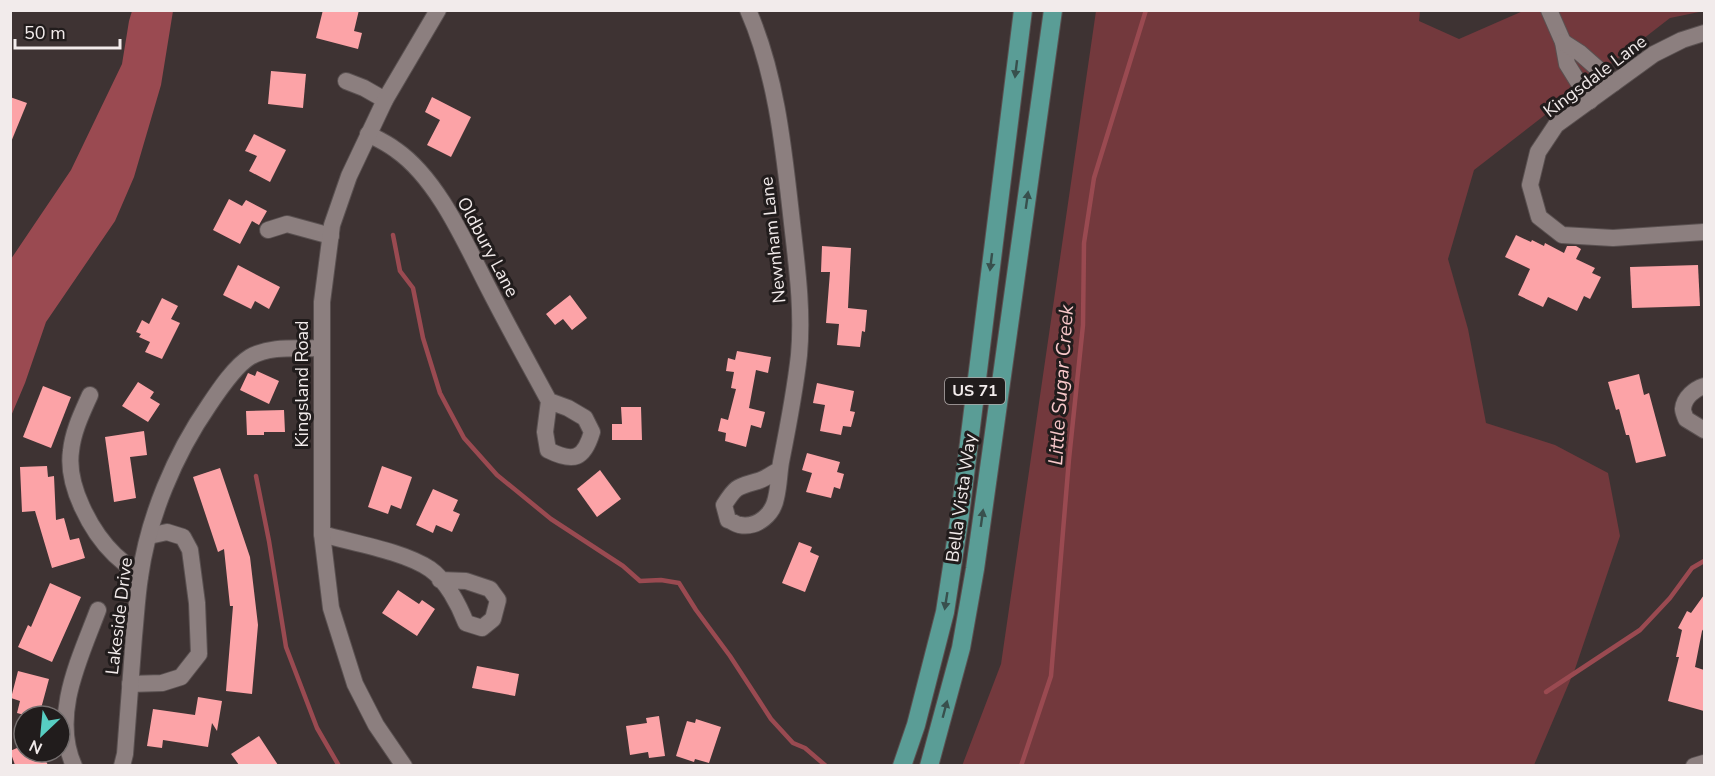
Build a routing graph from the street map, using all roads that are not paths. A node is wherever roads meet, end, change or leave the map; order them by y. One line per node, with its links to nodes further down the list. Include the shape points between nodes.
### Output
1 (418, 10): 6 (street)
2 (748, 10): 22 (street, Newnham Lane, via 778,118 800,309 799,354)
3 (1023, 10): 33 (main road, Bella Vista Way / US 71, one-way to 33, via 960,515 946,602 916,725)
4 (1053, 10): 34 (main road, Bella Vista Way / US 71, one-way to 4, via 961,648 975,569)
5 (1549, 10): 8 (street)
6 (436, 15): 11 (street, Kingsland Road)
7 (1704, 33): 10 (street, Kingsdale Lane, via 1654,54)
8 (1563, 42): 10 (street); 12 (street, via 1567,64)
9 (346, 81): 11 (street)
10 (1614, 83): 12 (street, Kingsdale Lane)
11 (385, 100): 13 (street, Kingsland Road)
12 (1590, 101): 15 (street, Kingsdale Lane, via 1556,125 1538,152 1530,185 1539,217 1562,235 1613,238)
13 (368, 134): 16 (street, Kingsland Road, via 349,176); 20 (street, Oldbury Lane, via 399,151 439,197)
14 (268, 230): 16 (street, via 287,224)
15 (1704, 232)
16 (331, 236): 17 (street, Kingsland Road, via 322,302)
17 (321, 348): 23 (street, Kingsland Road); 24 (street, Lakeside Drive, via 268,350 249,357 232,374 178,456)
18 (1704, 386): 21 (street, via 1693,391 1683,408 1686,419)
19 (90, 394): 25 (street, via 77,423 70,453 73,484 99,536)
20 (549, 400)
21 (1704, 430)
22 (780, 470)
23 (322, 534): 26 (street, via 406,557 431,570); 32 (street, Kingsland Road, via 331,608 354,684)
24 (149, 536): 25 (street, Lakeside Drive); 28 (street, via 167,532 183,537 190,550 199,654 181,677 162,683)
25 (140, 576): 28 (street, Lakeside Drive)
26 (440, 580)
27 (98, 610): 30 (street, via 69,697 65,725 68,753)
28 (130, 684): 31 (street, Lakeside Drive)
29 (1704, 763): 35 (street)
30 (74, 765)
31 (122, 765)
32 (404, 765)
33 (902, 765)
34 (929, 765)
35 (1694, 765)

